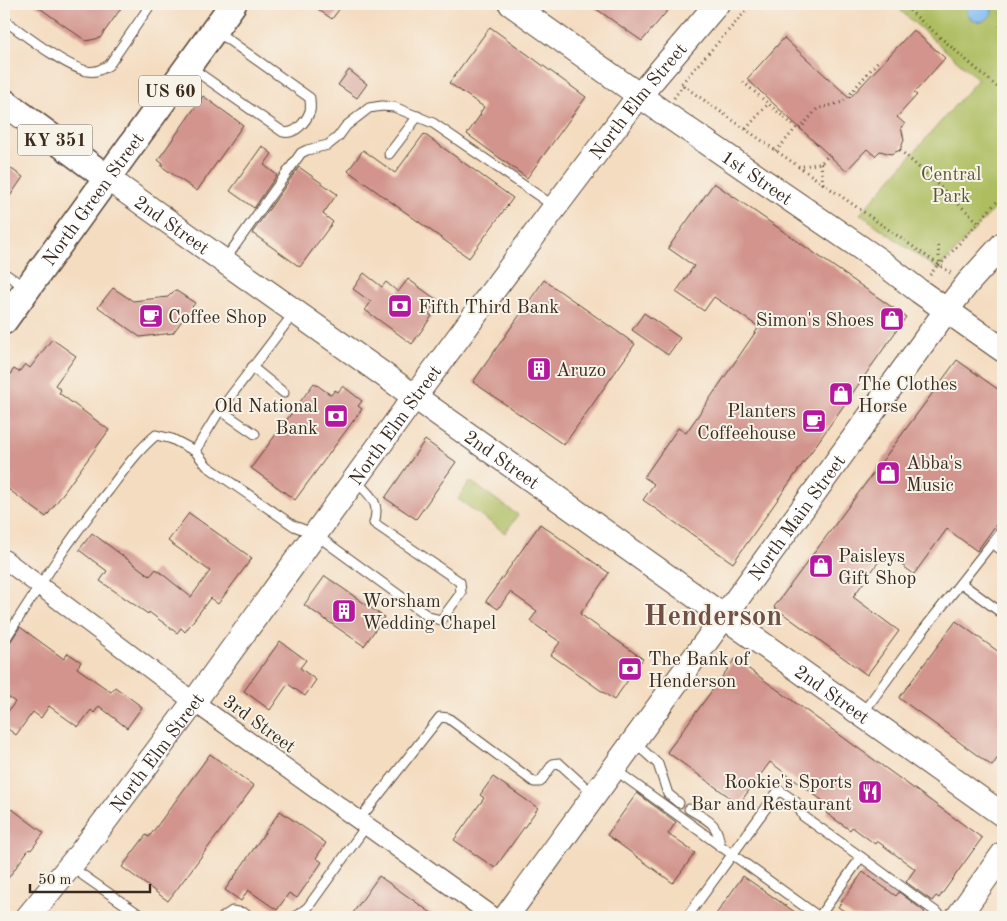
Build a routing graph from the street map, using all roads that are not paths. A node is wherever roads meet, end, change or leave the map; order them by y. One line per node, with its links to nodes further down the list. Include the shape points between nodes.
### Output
1 (152, 4): 5 (lane, via 109,65 99,71 88,72 72,66)
2 (510, 4): 8 (street, 1st Street)
3 (717, 4): 8 (street, North Elm Street)
4 (230, 5): 6 (main road, North Green Street / US 60)
5 (4, 20)
6 (214, 30): 7 (main road, North Green Street / US 60); 7 (lane, via 310,98 310,111 296,131 282,132)
7 (188, 66): 12 (main road, North Green Street / US 60)
8 (639, 96): 13 (street, North Elm Street); 19 (street, 1st Street, via 880,261)
9 (4, 102): 12 (main road, 2nd Street / KY 351)
10 (418, 116): 11 (lane); 13 (lane, via 433,123); 15 (lane, via 394,107 369,108 328,146 301,153)
11 (389, 154)
12 (107, 178): 15 (street, 2nd Street); 17 (main road, North Green Street / US 60)
13 (554, 208): 24 (street, North Elm Street)
14 (1003, 244): 19 (street, North Main Street)
15 (224, 261): 18 (street, 2nd Street)
16 (4, 273): 17 (lane)
17 (27, 288): 20 (main road, North Green Street / US 60)
18 (295, 311): 22 (lane); 24 (street, 2nd Street)
19 (946, 311): 21 (street, 1st Street); 37 (street, North Main Street)
20 (4, 320)
21 (1003, 350)
22 (252, 367): 23 (lane); 25 (lane)
23 (284, 393)
24 (415, 396): 28 (street, North Elm Street); 37 (street, 2nd Street)
25 (220, 410): 26 (lane); 27 (lane)
26 (255, 434)
27 (196, 451): 30 (lane, via 207,466 294,526); 35 (lane, via 156,435 142,447)
28 (354, 480): 30 (street, North Elm Street); 30 (lane, via 376,503 374,523 460,582 461,593 441,620 428,617)
29 (1003, 530): 31 (lane)
30 (315, 534): 39 (street, North Elm Street)
31 (992, 543): 32 (lane); 34 (lane)
32 (1003, 551)
33 (4, 559): 35 (street, 3rd Street)
34 (960, 583): 36 (lane); 40 (lane)
35 (39, 585): 38 (lane); 39 (street, 3rd Street)
36 (1003, 614)
37 (725, 616): 40 (street, 2nd Street); 41 (street, North Main Street)
38 (4, 641)
39 (194, 702): 47 (street, 3rd Street); 52 (street, North Elm Street)
40 (862, 714): 46 (street, 2nd Street)
41 (634, 741): 42 (street, North Main Street); 44 (lane, via 658,764 668,794)
42 (613, 769): 43 (street, North Main Street); 48 (lane)
43 (594, 795): 47 (lane, via 559,763 553,764 540,782 534,782 448,718 440,717); 60 (street, North Main Street)
44 (679, 803)
45 (690, 809): 48 (lane, via 712,823 718,832)
46 (1003, 815)
47 (363, 823): 58 (lane, via 308,907); 59 (street, 3rd Street)
48 (720, 847): 50 (lane)
49 (1003, 854): 64 (street)
50 (732, 856): 51 (lane, via 779,790 796,802 803,816); 61 (lane); 62 (lane)
51 (861, 858): 62 (lane); 63 (lane)
52 (76, 861): 53 (street, North Elm Street); 54 (street, North Elm Street); 55 (lane)
53 (28, 917)
54 (38, 917)
55 (143, 917)
56 (223, 917): 57 (lane, via 232,911)
57 (250, 917)
58 (295, 917)
59 (494, 917)
60 (506, 917)
61 (687, 917)
62 (819, 917)
63 (943, 917)
64 (958, 917)

